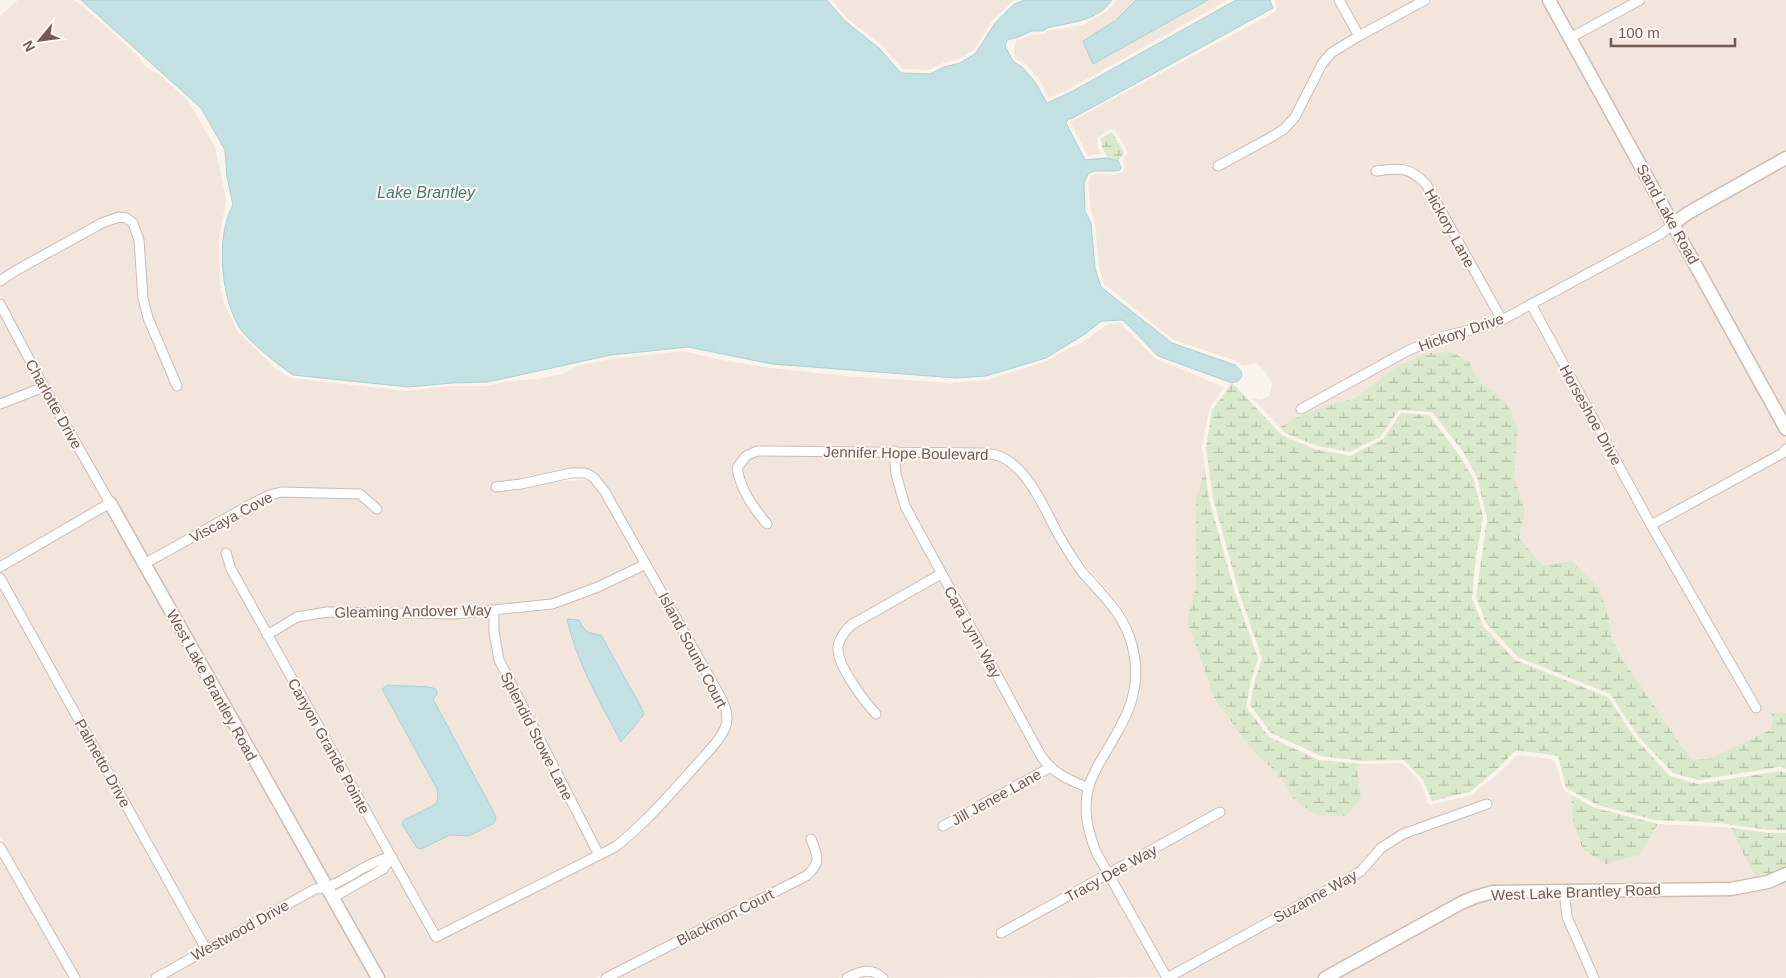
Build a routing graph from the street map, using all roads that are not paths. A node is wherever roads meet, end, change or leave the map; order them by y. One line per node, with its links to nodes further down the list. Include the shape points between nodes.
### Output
1 (1339, 0): 5 (street)
2 (1425, 0): 5 (street)
3 (1549, 0): 6 (street, Sand Lake Road)
4 (1640, 0): 6 (street)
5 (1359, 36): 8 (street, via 1339,47 1322,64 1295,117 1285,128)
6 (1570, 38): 10 (street, Sand Lake Road)
7 (1786, 158): 10 (street)
8 (1218, 166)
9 (1376, 171): 14 (street, Hickory Lane, via 1408,170 1426,184)
10 (1673, 224): 13 (street, Hickory Drive, via 1661,234); 19 (street, Sand Lake Road)
11 (0, 281): 15 (street, via 102,223 126,218 133,223 139,240 142,298 148,318)
12 (0, 304): 16 (street, Charlotte Drive)
13 (1531, 304): 14 (street, Hickory Drive); 26 (street, Horseshoe Drive)
14 (1502, 320): 18 (street, Hickory Drive, via 1440,337 1409,350)
15 (177, 386)
16 (44, 387): 17 (street); 23 (street, Charlotte Drive)
17 (0, 404)
18 (1301, 409)
19 (1786, 429)
20 (1786, 449): 26 (street)
21 (894, 451): 25 (street, Jennifer Hope Boulevard, via 757,451 746,456 737,468 739,481 752,506); 31 (street, Cara Lynn Way, via 896,474 905,506); 38 (street, Jennifer Hope Boulevard, via 984,453 999,456 1012,464 1022,472 1033,489 1070,555 1124,623 1136,668 1135,692 1129,711)
22 (496, 487): 29 (street, Island Sound Court, via 571,473 588,474 605,492)
23 (110, 503): 28 (street, West Lake Brantley Road); 30 (street)
24 (377, 509): 28 (street, Viscaya Cove, via 360,494 281,492 257,501)
25 (768, 524)
26 (1652, 525): 35 (street, Horseshoe Drive)
27 (226, 553): 34 (street, Canyon Grande Pointe, via 231,569)
28 (144, 564): 49 (street, West Lake Brantley Road)
29 (646, 564): 33 (street, Gleaming Andover Way, via 552,604); 44 (street, Island Sound Court, via 720,696 728,718 725,729 712,746 663,803 634,832)
30 (0, 567)
31 (942, 574): 36 (street, via 851,624 839,642 841,661 862,699); 37 (street, Cara Lynn Way)
32 (0, 578): 52 (street, Palmetto Drive)
33 (494, 611): 34 (street, Gleaming Andover Way, via 455,614 327,612 297,616); 44 (street, Splendid Stowe Lane, via 499,660)
34 (267, 635): 45 (street, Canyon Grande Pointe)
35 (1756, 708)
36 (876, 714)
37 (1049, 768): 38 (street, Cara Lynn Way); 41 (street, Jill Jenee Lane)
38 (1088, 788): 46 (street, Jennifer Hope Boulevard, via 1086,820 1089,835)
39 (1487, 804): 59 (street, Suzanne Way, via 1389,841 1353,876)
40 (1220, 812): 46 (street, Tracy Dee Way)
41 (943, 826)
42 (811, 839): 56 (street, Blackmon Court, via 818,857 817,864 806,876)
43 (0, 847): 53 (street)
44 (600, 855): 51 (street, Island Sound Court)
45 (392, 857): 49 (street, Westwood Drive, via 383,869); 51 (street, Canyon Grande Pointe)
46 (1108, 874): 50 (street, Tracy Dee Way); 59 (street, Jennifer Hope Boulevard)
47 (1786, 874): 48 (street, West Lake Brantley Road, via 1768,882 1731,888)
48 (1564, 890): 60 (street, West Lake Brantley Road, via 1493,892 1475,897); 61 (street, via 1567,917)
49 (330, 893): 52 (street, Westwood Drive, via 315,889); 55 (street, West Lake Brantley Road)
50 (1001, 933)
51 (436, 936)
52 (206, 948): 54 (street, Westwood Drive)
53 (75, 978)
54 (156, 978)
55 (378, 978)
56 (606, 978)
57 (847, 978): 58 (street, via 865,970)
58 (883, 978)
59 (1167, 978)
60 (1324, 978)
61 (1594, 978)

